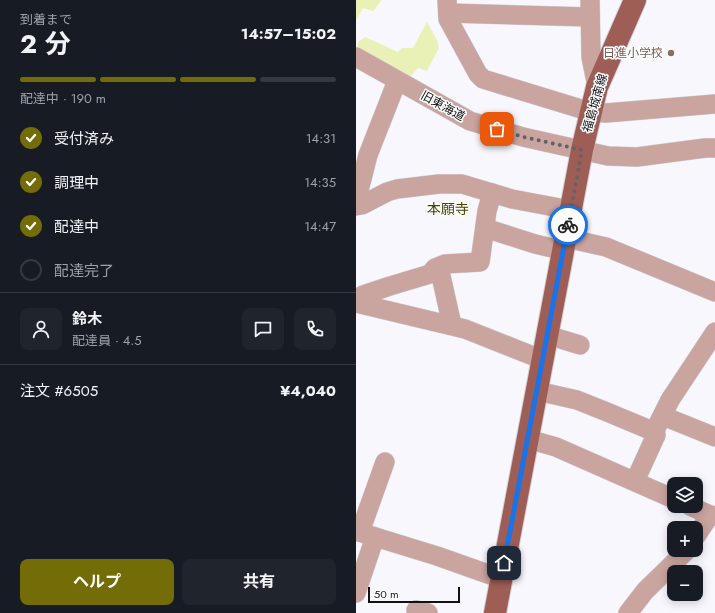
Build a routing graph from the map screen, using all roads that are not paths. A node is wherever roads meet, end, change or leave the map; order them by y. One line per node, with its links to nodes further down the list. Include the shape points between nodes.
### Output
1 (636, 0): 6 (main road, 福島城南線)
2 (447, 7): 3 (street); 8 (street, via 448,20 483,79)
3 (590, 9): 6 (street, via 591,57)
4 (356, 57): 5 (street, 旧東海道)
5 (397, 80): 10 (street, 旧東海道, via 470,121); 12 (street, via 368,155)
6 (597, 87): 8 (main road, 福島城南線)
7 (715, 104): 8 (street, via 606,113)
8 (590, 112): 10 (main road, 福島城南線)
9 (715, 148): 10 (street, 旧東海道, via 638,157 608,156)
10 (582, 150): 16 (main road, 福島城南線)
11 (492, 192): 13 (street, via 462,184 439,184 397,189); 14 (street, via 512,199); 15 (street)
12 (356, 202)
13 (356, 206)
14 (560, 208)
15 (485, 228): 16 (street, via 535,244); 17 (street, via 480,262 445,264)
16 (559, 243): 18 (street, via 606,247); 22 (main road, 福島城南線)
17 (440, 267): 19 (street, via 435,268 430,274 363,295); 20 (street)
18 (715, 292)
19 (356, 303): 20 (street)
20 (452, 325): 24 (street)
21 (715, 332): 26 (street, via 670,400)
22 (547, 335): 23 (street); 24 (main road, 福島城南線)
23 (580, 345)
24 (542, 360): 25 (main road, 福島城南線)
25 (537, 391): 26 (street); 28 (main road, 福島城南線)
26 (659, 424): 27 (street); 30 (street)
27 (715, 437)
28 (528, 439): 30 (street, via 556,447); 36 (main road, 福島城南線)
29 (385, 462): 34 (street)
30 (635, 482): 31 (street)
31 (667, 496)
32 (712, 515): 33 (street)
33 (703, 527)
34 (364, 533): 36 (street); 37 (street)
35 (680, 557): 39 (street, via 645,591)
36 (502, 579): 38 (main road, 福島城南線)
37 (356, 593)
38 (495, 613)
39 (628, 613)

